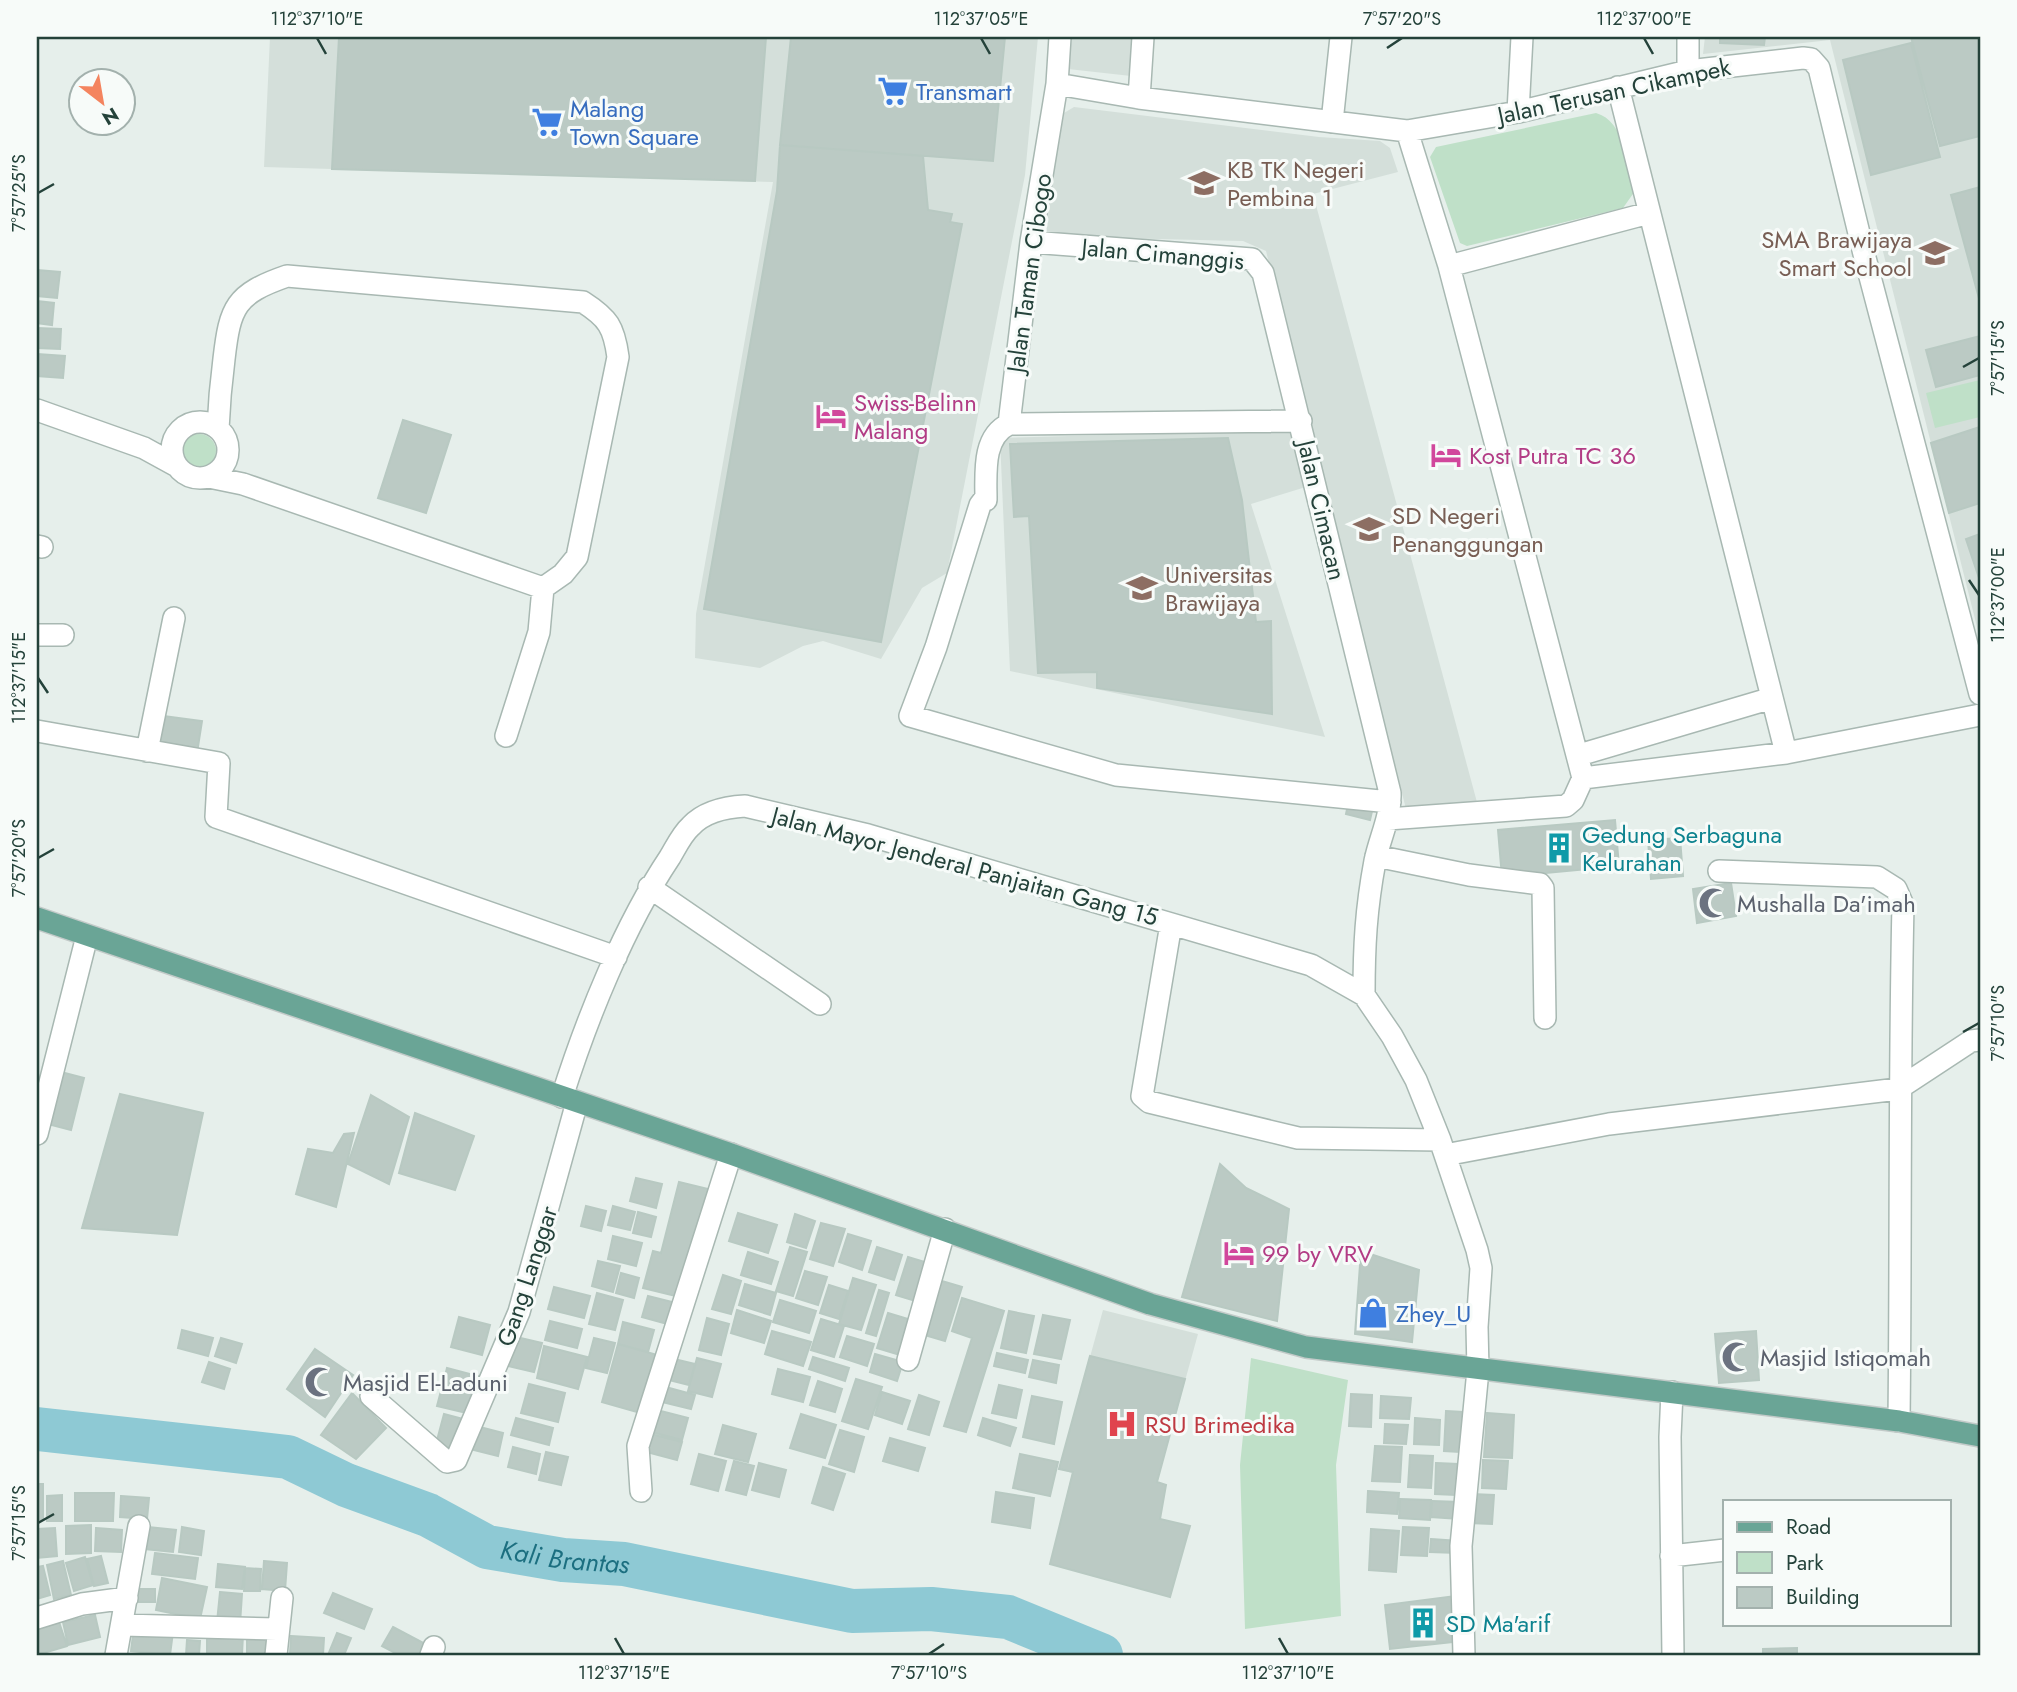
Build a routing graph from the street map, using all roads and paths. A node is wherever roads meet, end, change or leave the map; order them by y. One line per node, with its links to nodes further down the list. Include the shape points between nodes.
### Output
1 (1060, 37): 7 (street, Jalan Taman Cibogo)
2 (1143, 37): 9 (street)
3 (1341, 37): 11 (street)
4 (1522, 37): 10 (street)
5 (1688, 37): 6 (street)
6 (1688, 71): 8 (street, Jalan Terusan Cikampek); 31 (street, Jalan Terusan Cikampek, via 1803,58 1819,68)
7 (1057, 84): 9 (street, Jalan Terusan Cikampek); 14 (street, Jalan Taman Cibogo)
8 (1618, 87): 10 (street, Jalan Terusan Cikampek); 13 (street)
9 (1139, 98): 11 (street, Jalan Terusan Cikampek)
10 (1518, 112): 12 (street, Jalan Terusan Cikampek)
11 (1332, 122): 12 (street, Jalan Terusan Cikampek)
12 (1407, 131): 15 (street)
13 (1649, 213): 15 (street); 32 (street)
14 (1031, 242): 18 (street, Jalan Cimanggis, via 1252,259 1263,273); 19 (street, Jalan Taman Cibogo)
15 (1449, 266): 38 (street)
16 (220, 399): 20 (street); 21 (street); 27 (street, via 228,319 246,296 286,276 583,302 603,314 615,336 618,357 577,556)
17 (37, 410): 22 (street)
18 (1301, 421): 19 (street, Jalan Cimacan); 40 (street, Jalan Cimacan)
19 (1009, 424): 40 (street, Jalan Taman Cibogo, via 993,435 986,499 980,505 911,716 1116,775)
20 (186, 427): 21 (street, via 202,422); 22 (street); 24 (street, via 172,448)
21 (218, 429): 23 (street, via 228,446)
22 (144, 448): 24 (street)
23 (227, 456): 25 (street); 26 (street)
24 (175, 465): 25 (street, via 190,477)
25 (209, 477): 26 (street)
26 (243, 484): 27 (street)
27 (543, 588): 35 (street, via 538,632)
28 (174, 618): 36 (street)
29 (37, 635): 30 (street)
30 (63, 635)
31 (1980, 694)
32 (1772, 698): 37 (street); 38 (street)
33 (1980, 715): 37 (street)
34 (37, 731): 36 (street)
35 (506, 736)
36 (147, 751): 47 (street, via 219,763 216,817)
37 (1786, 752): 39 (street)
38 (1579, 755): 39 (street)
39 (1583, 778): 40 (street, via 1566,806)
40 (1389, 811): 41 (street)
41 (1376, 856): 48 (street, via 1364,923); 50 (street, via 1540,884 1544,888)
42 (1719, 871): 52 (street, via 1877,877 1896,889 1903,905)
43 (649, 887): 45 (street, Jalan Mayor Jenderal Panjaitan Gang 15, via 690,826 727,807 745,806 868,835); 47 (street, Jalan Mayor Jenderal Panjaitan Gang 15); 49 (street)
44 (37, 918): 46 (main road)
45 (1171, 923): 48 (street, Jalan Mayor Jenderal Panjaitan Gang 15, via 1311,965); 55 (street, via 1142,1096 1298,1138)
46 (87, 936): 53 (main road); 54 (street)
47 (616, 957): 53 (street, Jalan Mayor Jenderal Panjaitan Gang 15)
48 (1364, 995): 55 (street, via 1416,1080)
49 (820, 1004)
50 (1545, 1018)
51 (1980, 1040): 52 (street, via 1971,1041)
52 (1898, 1089): 55 (street); 62 (street, via 1902,1195)
53 (570, 1100): 56 (main road); 61 (street, Gang Langgar, via 519,1312 456,1460 447,1462 430,1450)
54 (37, 1134)
55 (1443, 1148): 59 (street, via 1479,1259)
56 (731, 1154): 57 (main road); 64 (street, via 638,1446)
57 (945, 1229): 58 (street); 59 (main road, via 1150,1304 1306,1347)
58 (908, 1360)
59 (1478, 1370): 60 (main road); 75 (street, via 1461,1546)
60 (1672, 1392): 62 (main road); 67 (street)
61 (371, 1396)
62 (1899, 1421): 63 (main road)
63 (1980, 1436)
64 (641, 1492)
65 (139, 1527): 68 (street)
66 (1723, 1550): 67 (street)
67 (1671, 1556): 76 (street)
68 (127, 1598): 70 (street, via 82,1604); 71 (street)
69 (282, 1598): 72 (street)
70 (37, 1618)
71 (123, 1625): 72 (street); 73 (street)
72 (277, 1629): 74 (street)
73 (116, 1655)
74 (276, 1655)
75 (1464, 1655)
76 (1673, 1655)

